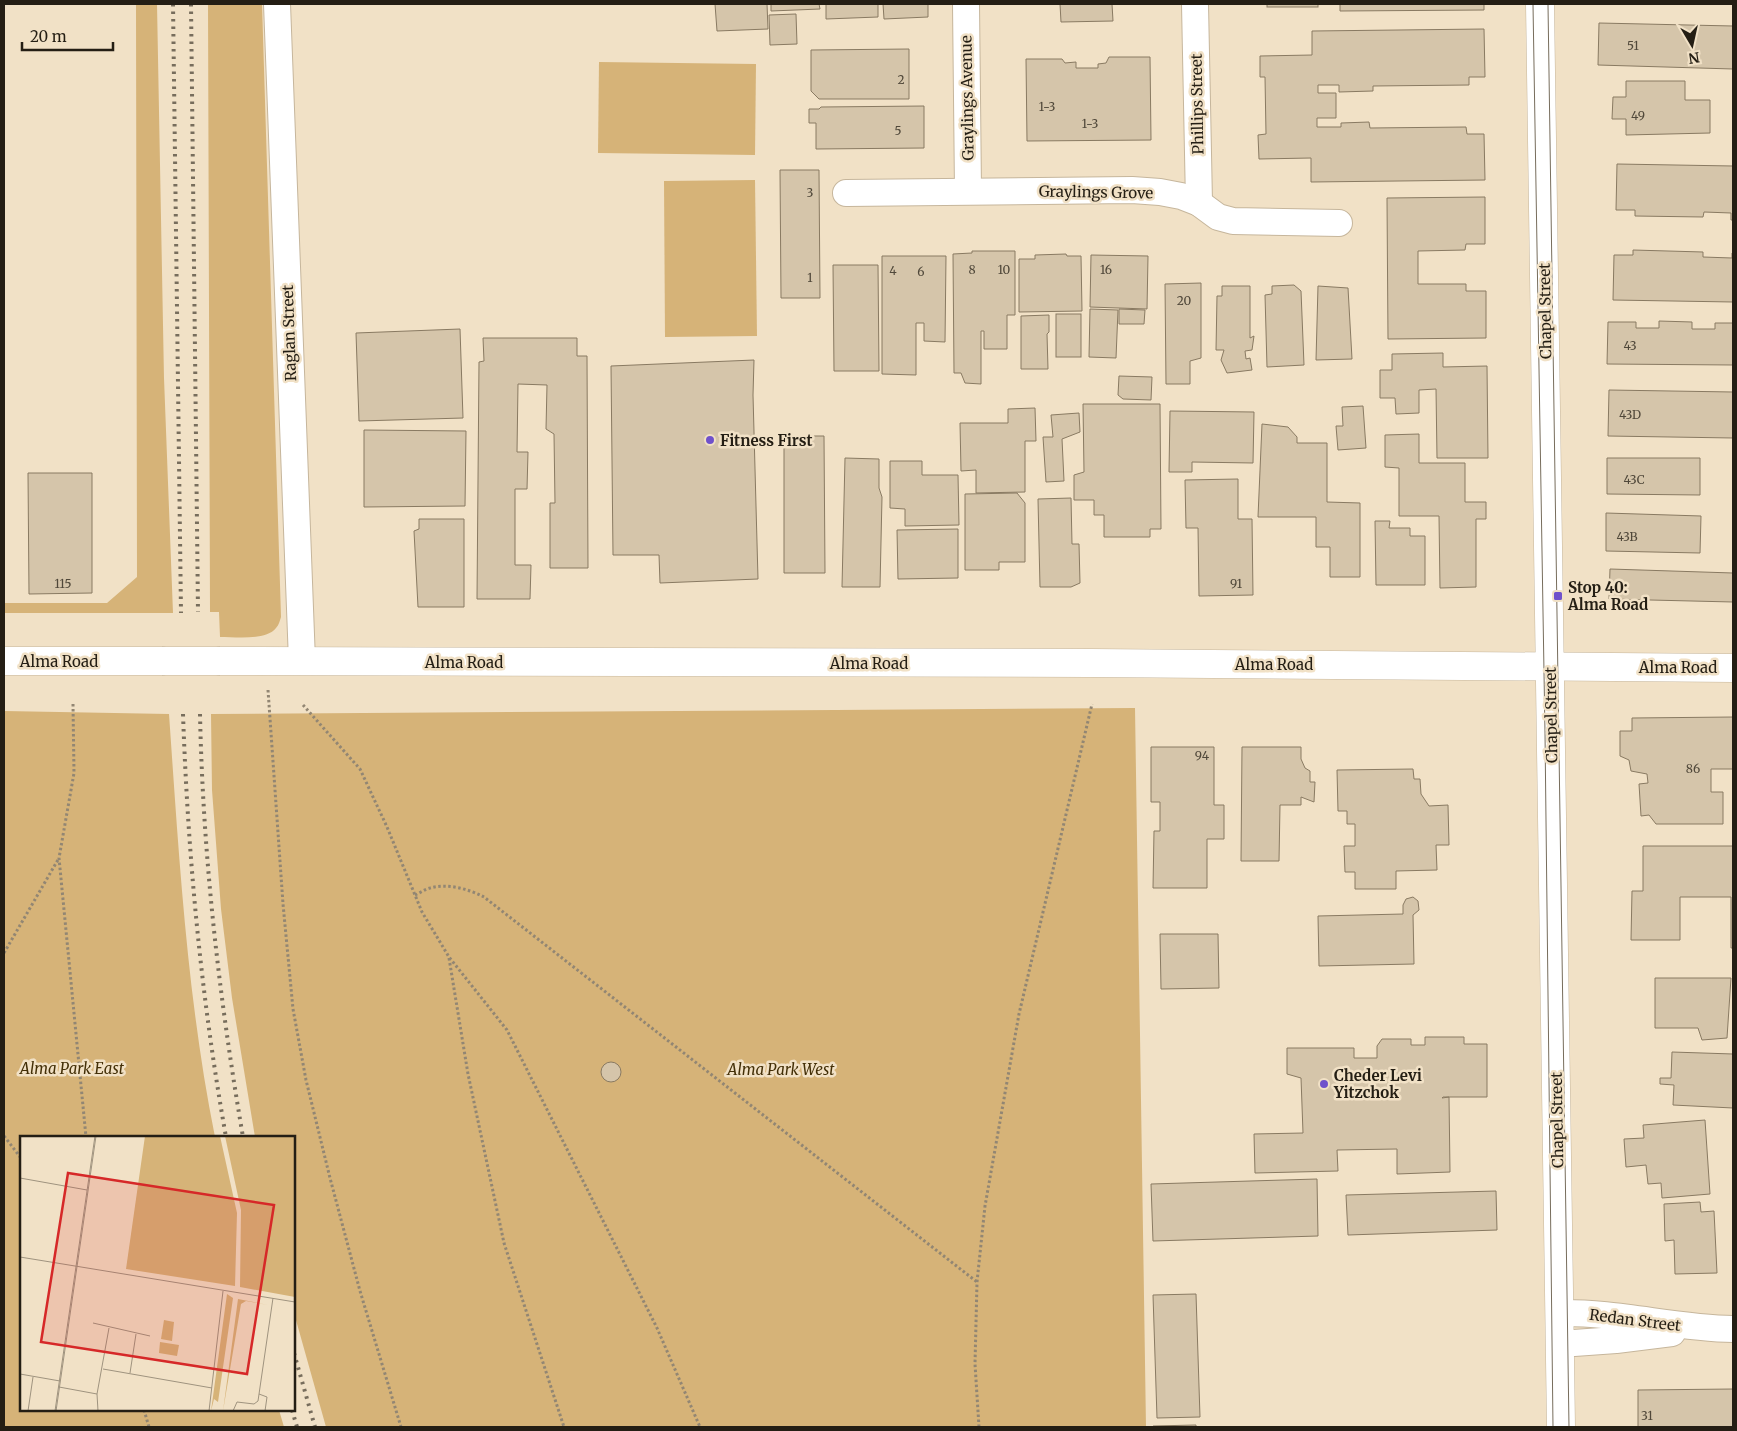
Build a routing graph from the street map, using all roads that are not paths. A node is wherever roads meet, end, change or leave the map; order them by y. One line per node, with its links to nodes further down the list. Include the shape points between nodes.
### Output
1 (277, 4): 10 (street, Raglan Street)
2 (966, 4): 5 (street, Graylings Avenue)
3 (1195, 4): 7 (street, Phillips Street)
4 (1540, 4): 11 (street, Chapel Street)
5 (968, 192): 6 (street, Graylings Grove); 7 (street, Graylings Grove, via 1132,190 1182,196)
6 (846, 193)
7 (1199, 204): 8 (street, Graylings Grove, via 1218,217 1233,221)
8 (1339, 223)
9 (4, 661): 10 (street, Alma Road, bridge)
10 (302, 661): 11 (street, Alma Road)
11 (1551, 666): 12 (street, Alma Road); 13 (street, Chapel Street)
12 (1733, 668)
13 (1559, 1313): 14 (street, Redan Street, via 1600,1314); 15 (street, Chapel Street)
14 (1722, 1329): 15 (street, Redan Street)
15 (1560, 1344): 16 (street, Chapel Street)
16 (1561, 1427)

